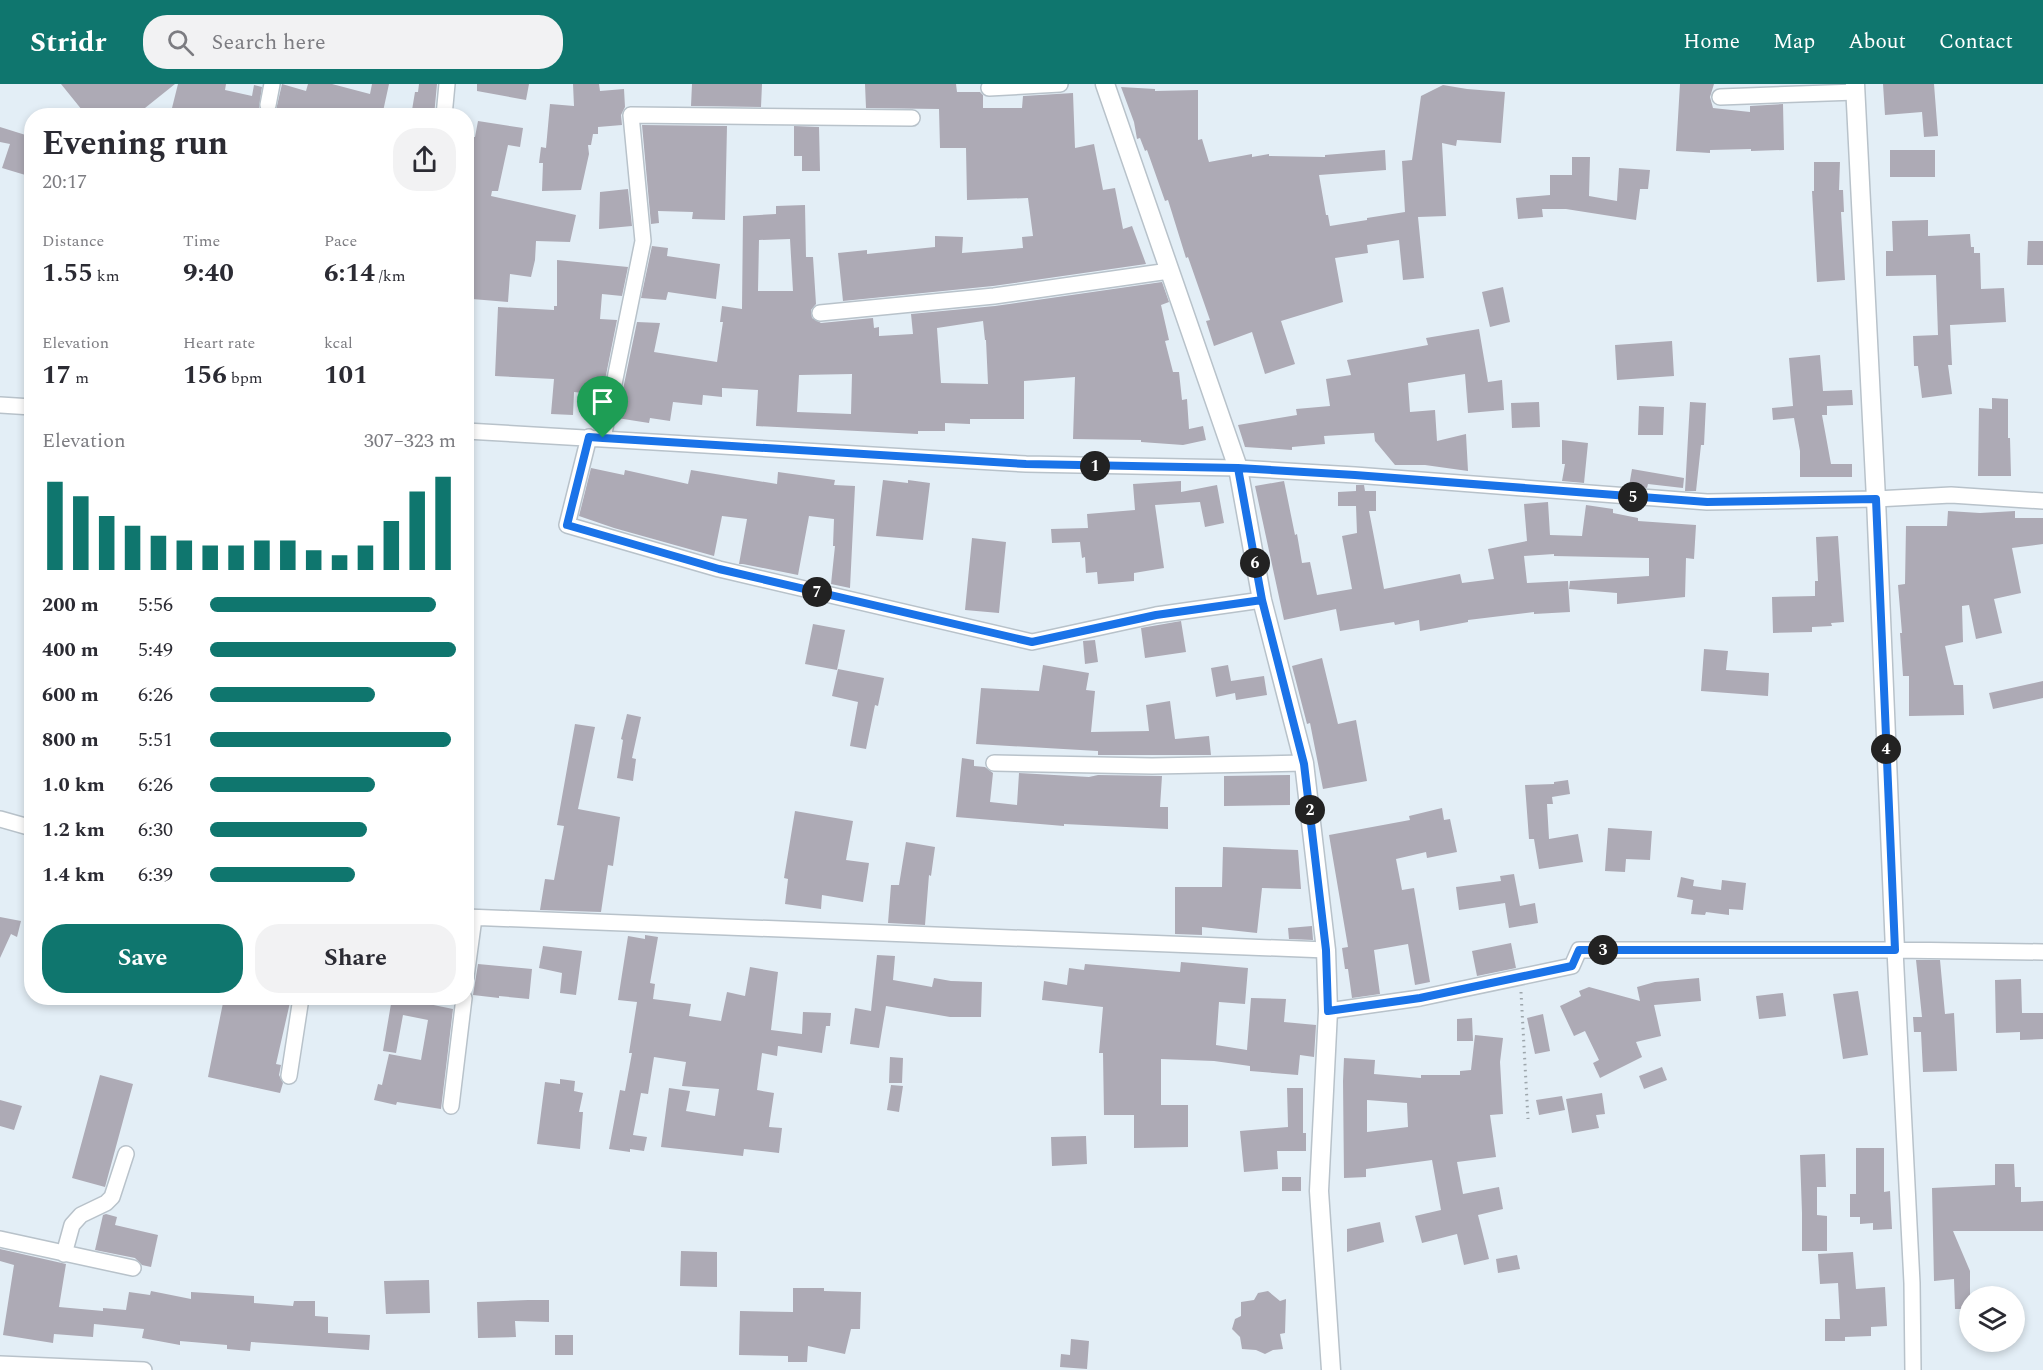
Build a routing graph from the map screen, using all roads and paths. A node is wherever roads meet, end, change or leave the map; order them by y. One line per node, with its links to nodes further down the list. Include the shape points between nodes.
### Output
1 (272, 84): 8 (street)
2 (447, 84): 9 (street)
3 (1060, 84): 5 (street)
4 (1105, 84): 11 (street)
5 (989, 88)
6 (1856, 88): 7 (street); 18 (street)
7 (1720, 97)
8 (267, 105)
9 (445, 108)
10 (912, 118): 16 (street, via 631,115 643,241 627,328)
11 (1170, 271): 12 (street, via 994,296); 17 (street)
12 (820, 313)
13 (0, 405): 14 (street)
14 (24, 406)
15 (474, 431): 16 (street)
16 (596, 438): 17 (street, via 1026,464); 20 (street, via 567,525 719,569 1032,642 1156,615)
17 (1238, 468): 18 (street, via 1707,502); 20 (street)
18 (1876, 499): 19 (street, via 1951,495); 27 (street)
19 (2043, 501)
20 (1262, 600): 22 (street)
21 (994, 763): 22 (street)
22 (1304, 764): 26 (street)
23 (0, 819): 24 (street)
24 (24, 826)
25 (474, 917): 26 (street)
26 (1326, 950): 32 (street)
27 (1895, 950): 28 (street); 29 (street, via 1579,950 1572,966); 43 (street)
28 (2043, 952)
29 (1520, 977): 32 (street, via 1420,998); 35 (path)
30 (300, 1005): 33 (street)
31 (463, 1005): 34 (street)
32 (1328, 1011): 42 (street, via 1319,1191)
33 (290, 1076)
34 (451, 1106)
35 (1528, 1119)
36 (126, 1154): 38 (street, via 112,1197 81,1215 72,1225)
37 (0, 1239): 38 (street)
38 (64, 1254): 39 (street)
39 (134, 1268)
40 (0, 1364): 41 (street)
41 (144, 1370)
42 (1331, 1370)
43 (1913, 1370)

